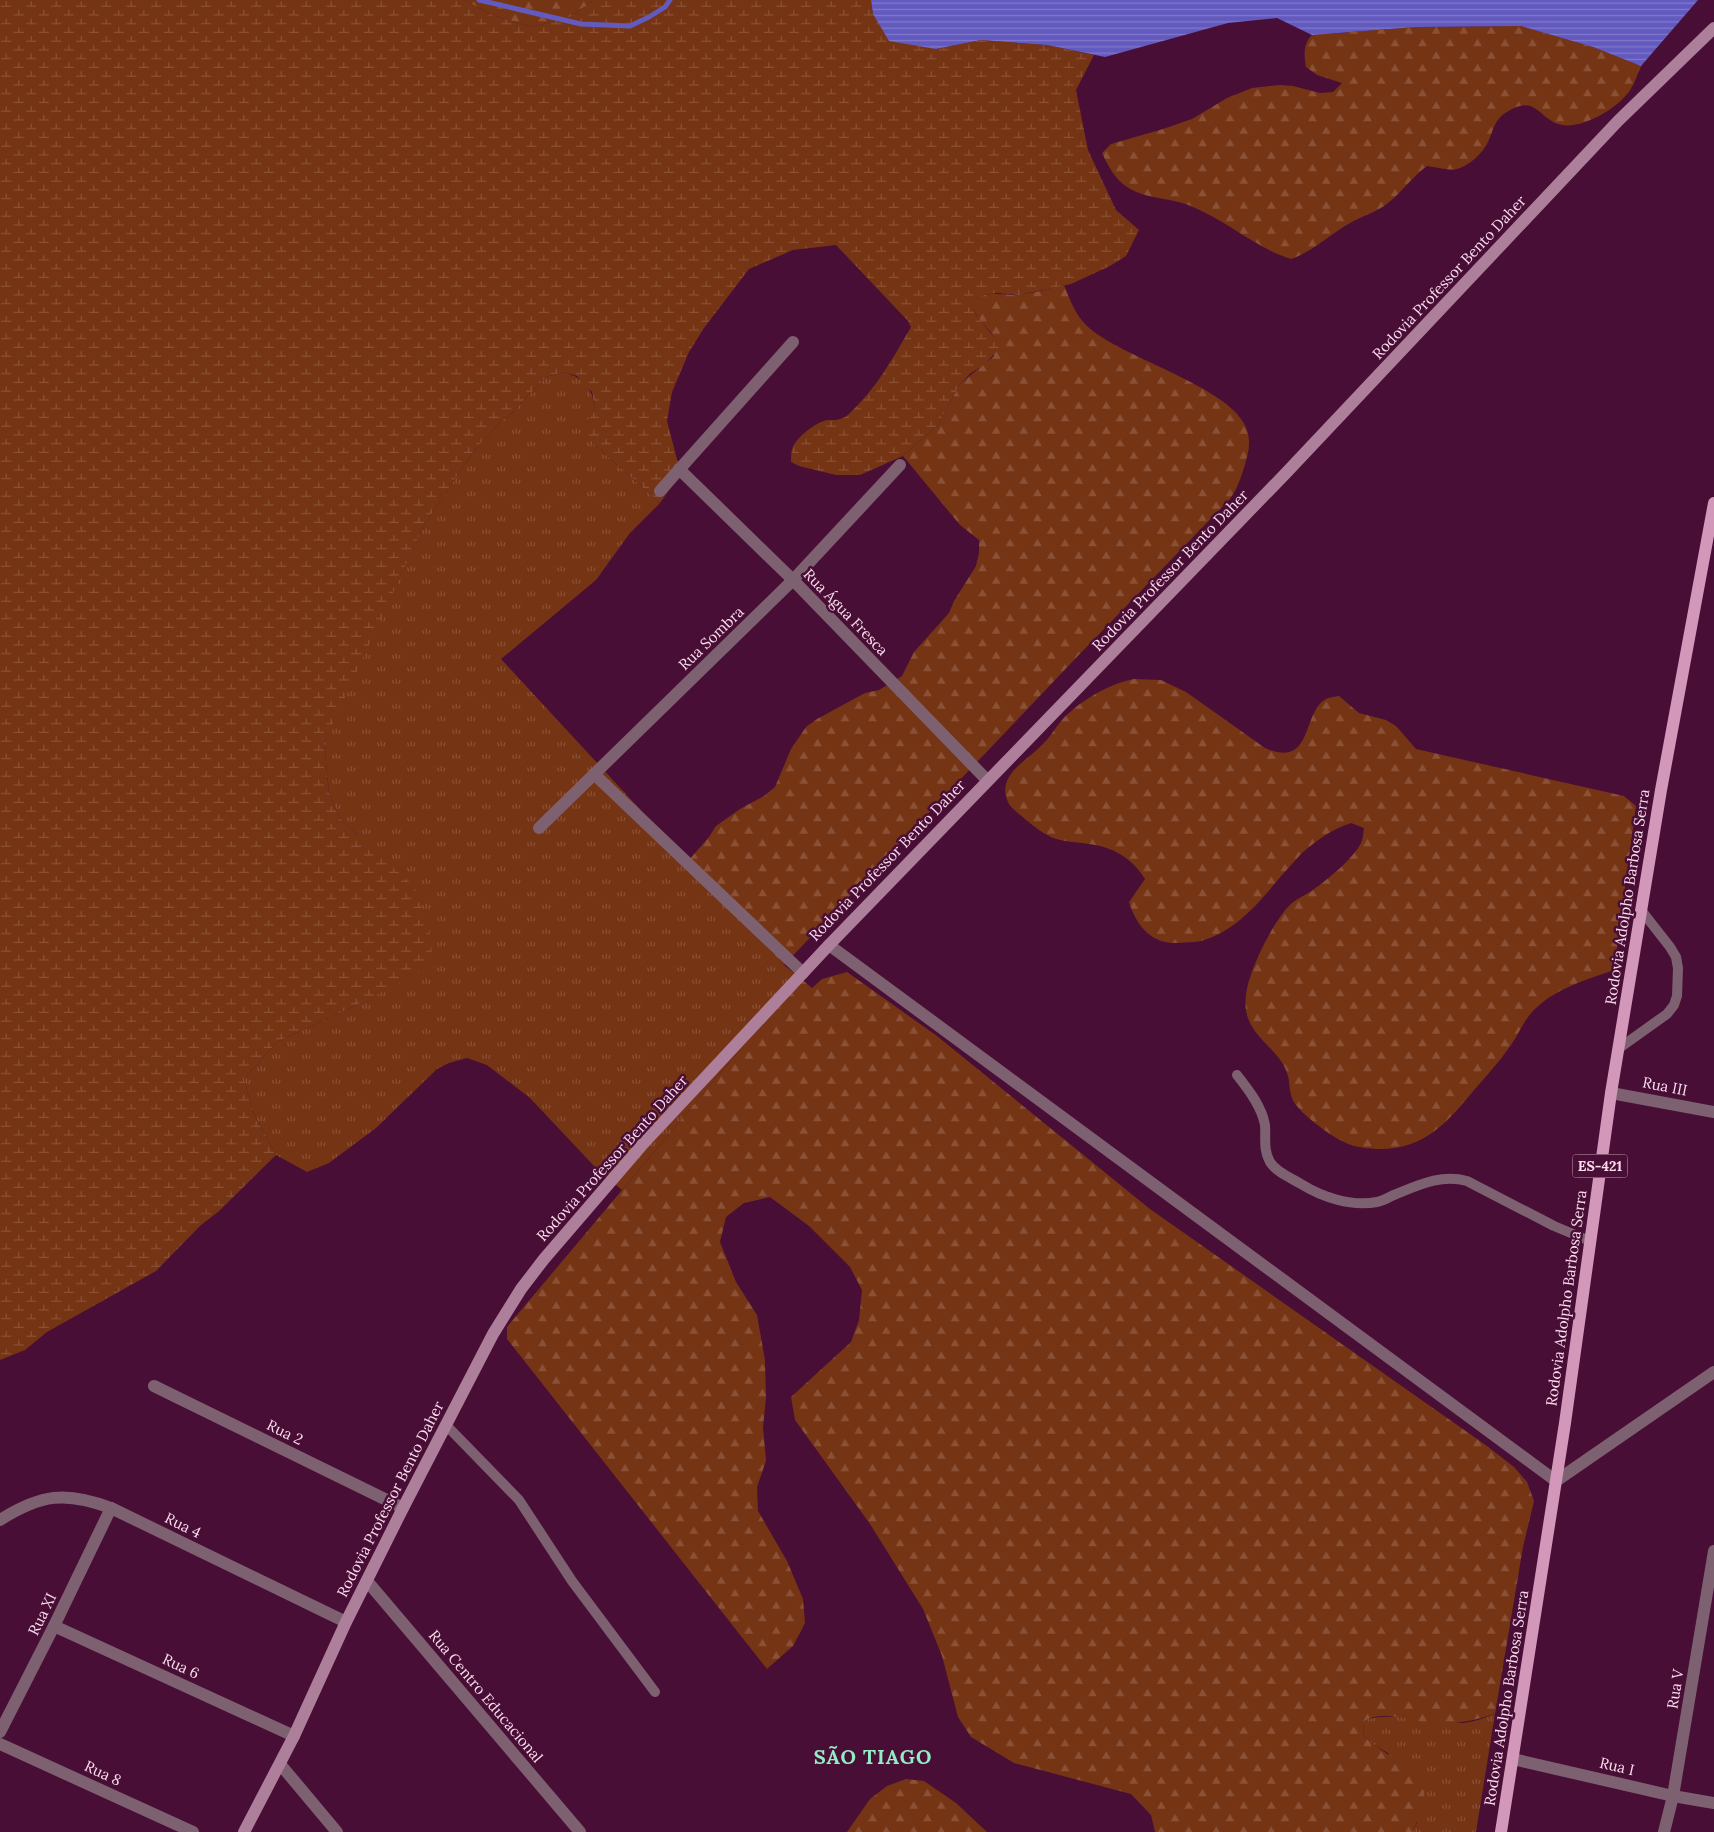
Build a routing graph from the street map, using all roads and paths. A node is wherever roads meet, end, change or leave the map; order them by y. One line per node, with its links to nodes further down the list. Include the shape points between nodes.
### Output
1 (1714, 28): 10 (street, Rodovia Professor Bento Daher, via 1618,121 1286,473)
2 (793, 342): 4 (street)
3 (900, 465): 8 (street, Rua Sombra)
4 (679, 470): 5 (street); 8 (street, Rua Água Fresca)
5 (660, 491)
6 (1714, 503): 7 (main road, Rodovia Adolpho Barbosa Serra / ES-421)
7 (1711, 536): 12 (main road, Rodovia Adolpho Barbosa Serra / ES-421)
8 (793, 580): 9 (street, Rua Sombra); 10 (street, Rua Água Fresca)
9 (594, 774): 11 (street, Rua Sombra); 14 (street)
10 (988, 780): 13 (street, Rodovia Professor Bento Daher)
11 (539, 828)
12 (1641, 910): 15 (main road, Rodovia Adolpho Barbosa Serra / ES-421); 15 (lane, via 1676,957 1678,996 1667,1014)
13 (829, 945): 14 (street, Rodovia Professor Bento Daher); 23 (street)
14 (803, 973): 22 (street, Rodovia Professor Bento Daher, via 642,1145 544,1258 493,1334)
15 (1618, 1049): 17 (main road, Rodovia Adolpho Barbosa Serra / ES-421)
16 (1237, 1076): 19 (lane, via 1263,1118 1270,1162 1315,1193 1336,1199 1377,1202 1439,1179 1454,1178 1467,1181)
17 (1611, 1093): 18 (street, Rua III); 19 (main road, Rodovia Adolpho Barbosa Serra / ES-421)
18 (1714, 1112)
19 (1590, 1241): 23 (main road, Rodovia Adolpho Barbosa Serra / ES-421)
20 (1714, 1372): 23 (street)
21 (154, 1386): 25 (street, Rua 2)
22 (446, 1425): 25 (street, Rodovia Professor Bento Daher); 31 (lane, via 519,1500 572,1581)
23 (1556, 1481): 35 (main road, Rodovia Adolpho Barbosa Serra / ES-421)
24 (111, 1508): 26 (street, Rua 4, via 89,1500 40,1499); 29 (street, Rua 4); 30 (street, Rua XI)
25 (403, 1508): 28 (street, Rodovia Professor Bento Daher)
26 (0, 1520)
27 (1714, 1551): 37 (street, Rua V)
28 (367, 1581): 29 (street, Rodovia Professor Bento Daher); 42 (street, Rua Centro Educacional)
29 (346, 1622): 33 (street, Rodovia Professor Bento Daher)
30 (54, 1626): 32 (street, Rua XI); 33 (street, Rua 6)
31 (655, 1692)
32 (0, 1732)
33 (294, 1736): 36 (street, Rodovia Professor Bento Daher)
34 (0, 1744): 39 (street, Rua 8)
35 (1513, 1759): 37 (street, Rua I); 43 (main road, Rodovia Adolpho Barbosa Serra / ES-421)
36 (280, 1764): 40 (street, Rodovia Professor Bento Daher); 41 (street)
37 (1674, 1796): 38 (street, Rua I); 44 (street, Rua V)
38 (1714, 1803)
39 (193, 1832)
40 (244, 1832)
41 (337, 1832)
42 (580, 1832)
43 (1501, 1832)
44 (1664, 1832)

